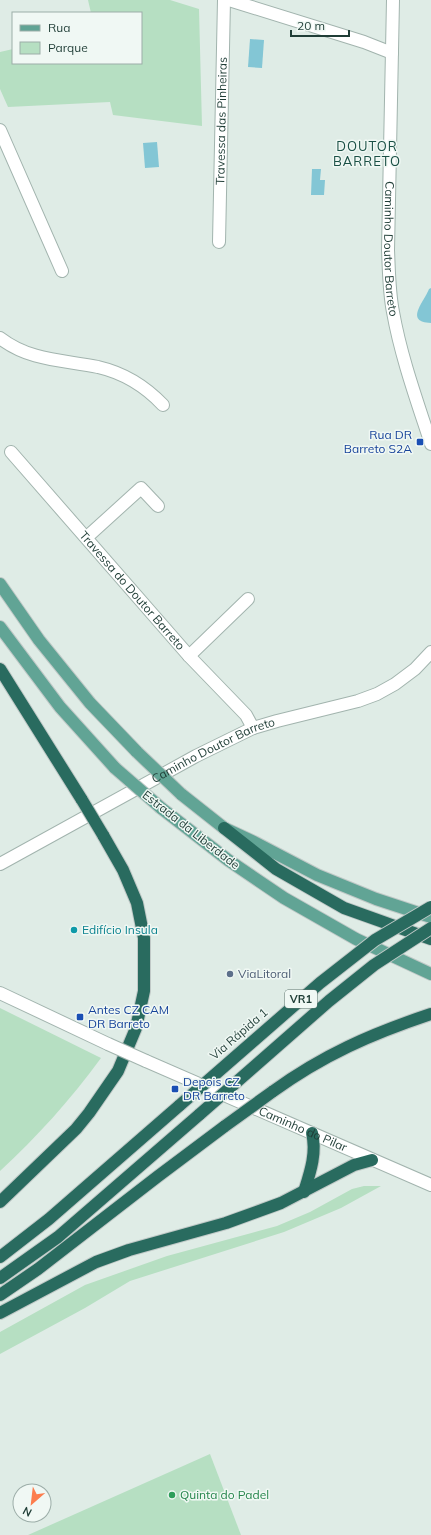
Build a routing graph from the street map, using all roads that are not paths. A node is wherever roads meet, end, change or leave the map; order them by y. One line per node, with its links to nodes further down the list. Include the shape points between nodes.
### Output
1 (224, 0): 6 (street, Travessa das Pinheiras)
2 (229, 0): 4 (street)
3 (393, 0): 4 (street, Caminho Doutor Barreto)
4 (392, 53): 10 (street, Caminho Doutor Barreto, via 388,250 392,310 398,340)
5 (0, 130): 7 (street)
6 (219, 242)
7 (62, 271)
8 (0, 338): 9 (street, via 39,358 100,368 120,374 145,388)
9 (162, 405)
10 (431, 444)
11 (11, 452): 13 (street, Travessa do Doutor Barreto)
12 (158, 506): 13 (street, via 141,488)
13 (87, 537): 18 (street, Travessa do Doutor Barreto)
14 (0, 584): 21 (main road, Estrada da Liberdade, bridge, via 39,640 90,703 181,794)
15 (248, 600): 18 (street)
16 (0, 627): 27 (main road, Estrada da Liberdade, bridge, via 60,707 115,768 161,808 228,860 284,898 356,939)
17 (431, 653): 20 (street, Caminho Doutor Barreto, via 415,669 377,694)
18 (189, 656): 20 (street, Travessa do Doutor Barreto, via 246,715)
19 (0, 669): 34 (highway, bridge, via 123,870 137,903 144,938 144,991 136,1028 118,1071 76,1129)
20 (253, 728): 22 (street, Caminho Doutor Barreto, via 196,756)
21 (224, 828): 24 (main road, Estrada da Liberdade, via 340,885); 26 (highway, via 276,868 344,908)
22 (0, 864)
23 (431, 907): 35 (highway, Via Rápida 1 / VR1, bridge, via 375,940 320,983 49,1219)
24 (431, 917)
25 (431, 928): 36 (highway, bridge, via 374,965 335,996 58,1237)
26 (431, 939)
27 (431, 974)
28 (0, 993): 30 (street, Caminho do Pilar, bridge, via 108,1044)
29 (431, 1014): 37 (highway, bridge, via 371,1036 319,1061 225,1126 38,1269)
30 (312, 1133): 31 (street, Caminho do Pilar); 33 (highway, via 314,1141 311,1171)
31 (372, 1160): 32 (street, Caminho do Pilar); 33 (highway, via 354,1165)
32 (431, 1185)
33 (304, 1192): 38 (highway, via 226,1223 129,1250 96,1262)
34 (0, 1202)
35 (0, 1257)
36 (0, 1278)
37 (0, 1295)
38 (0, 1313)

